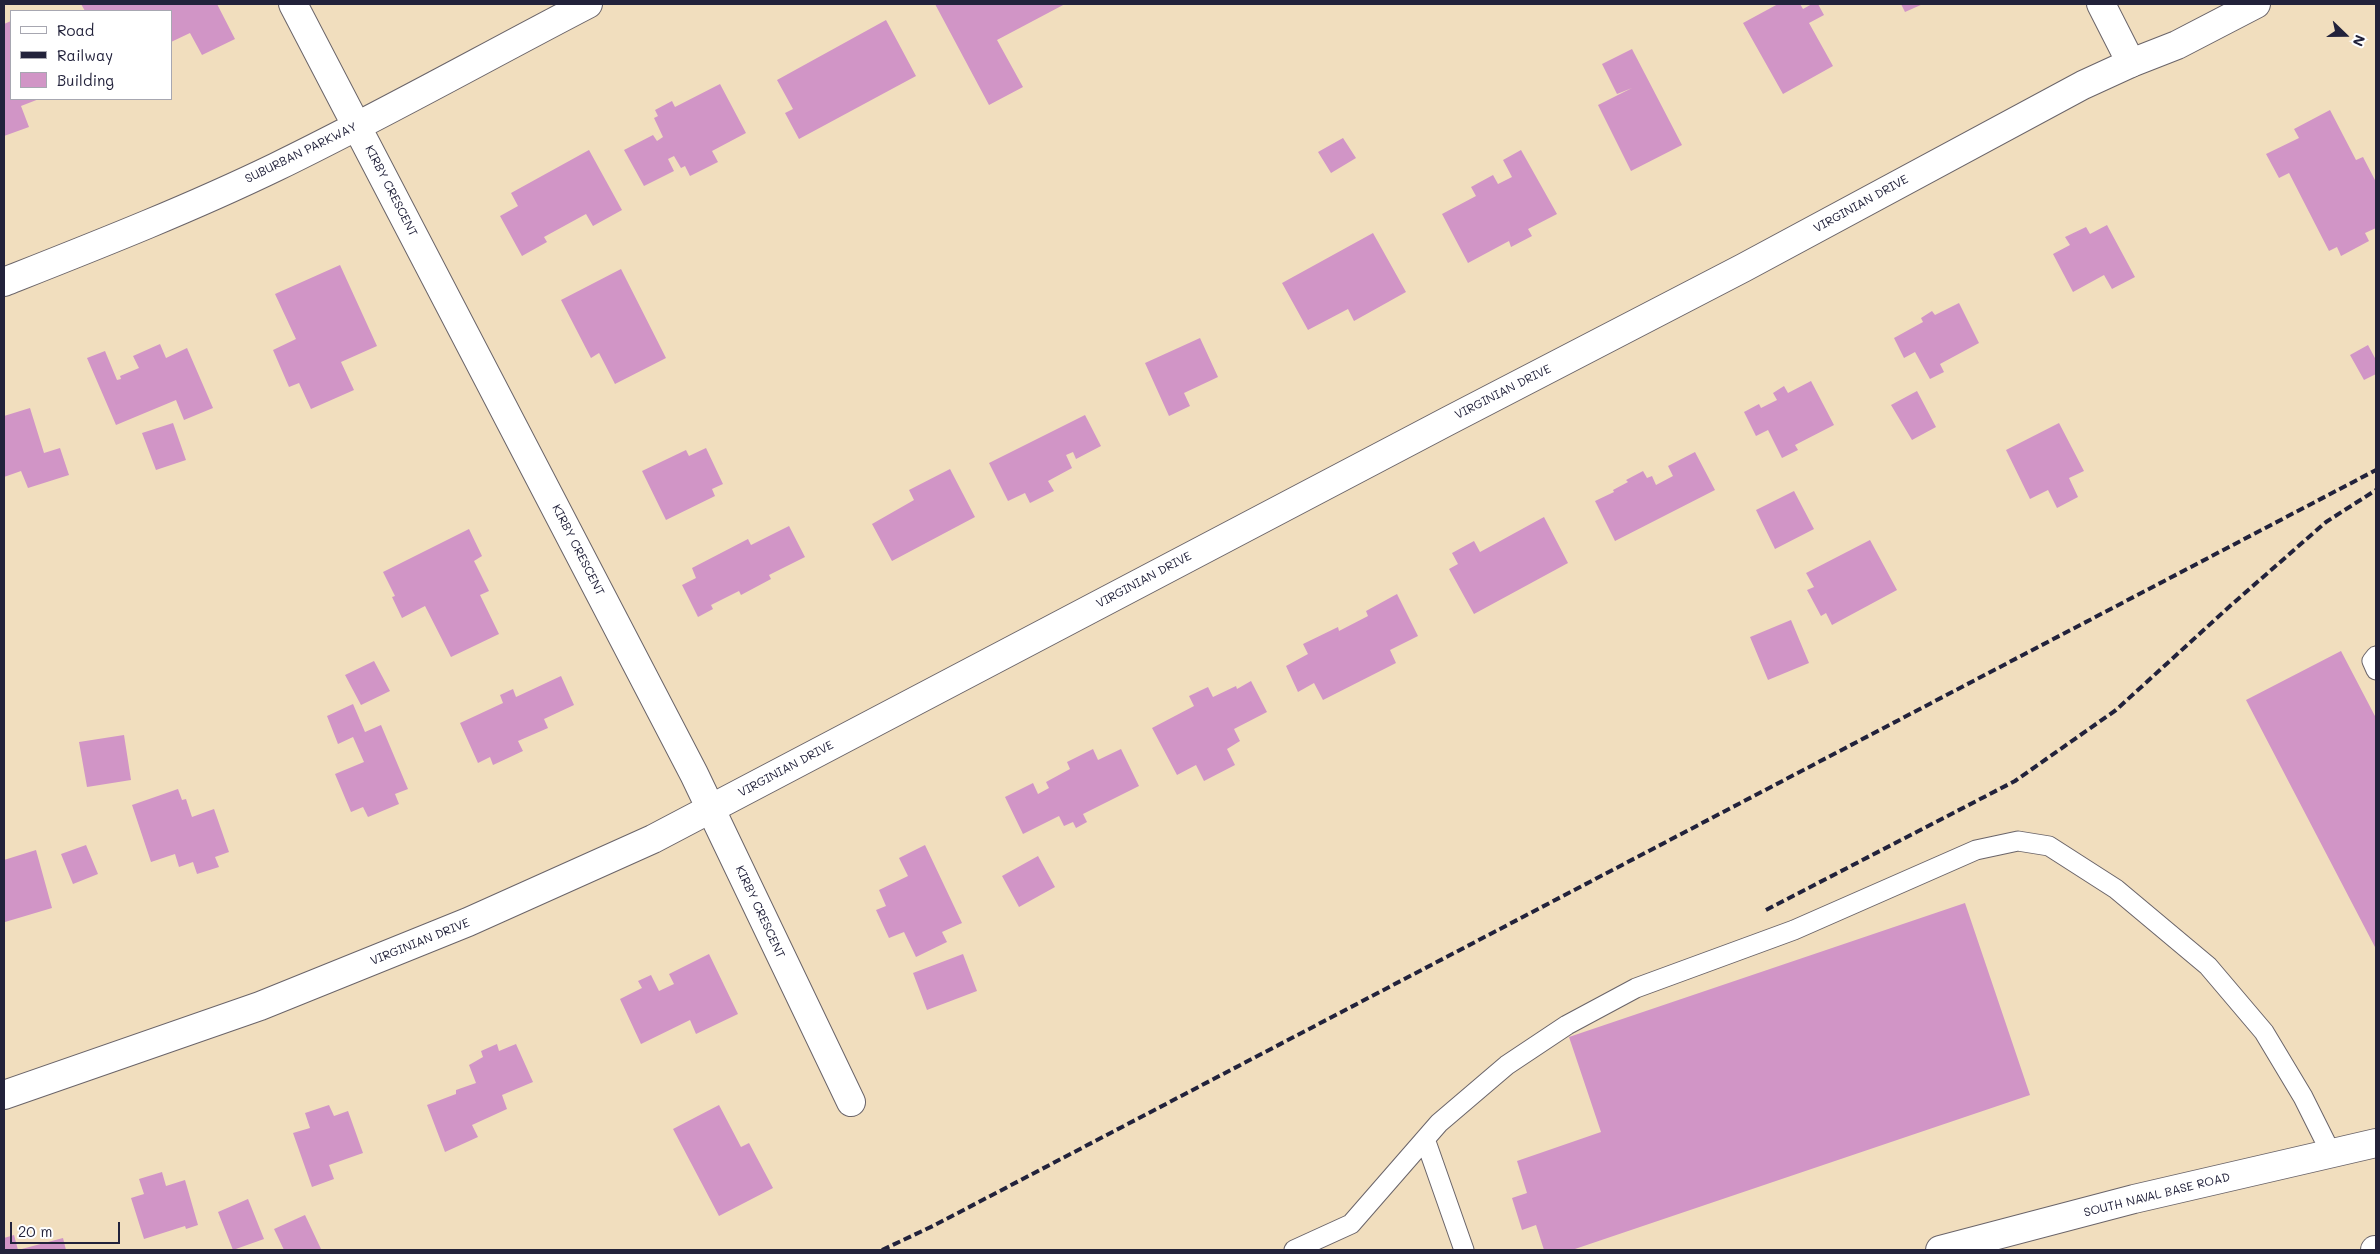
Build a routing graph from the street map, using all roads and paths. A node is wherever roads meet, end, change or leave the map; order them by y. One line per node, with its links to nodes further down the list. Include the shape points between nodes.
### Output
1 (293, 4): 6 (street, KIRBY CRESCENT)
2 (588, 4): 6 (street, SUBURBAN PARKWAY)
3 (2101, 4): 5 (street)
4 (2256, 4): 5 (street, VIRGINIAN DRIVE, via 2177,45)
5 (2131, 63): 10 (street, VIRGINIAN DRIVE, via 2083,85 1743,268)
6 (357, 126): 7 (street, SUBURBAN PARKWAY, via 114,239); 10 (street, KIRBY CRESCENT)
7 (4, 282)
8 (2376, 656): 9 (lane, via 2372,661)
9 (2376, 670)
10 (710, 808): 11 (street, VIRGINIAN DRIVE, via 653,839 468,922 260,1006); 12 (street, KIRBY CRESCENT)
11 (4, 1095)
12 (850, 1102)
13 (1425, 1139): 15 (lane, via 1507,1065 1567,1025 1636,988 1794,930 1976,850 2018,841 2049,846 2116,888 2208,966 2264,1032 2303,1097); 16 (lane, via 1351,1224); 17 (lane)
14 (2376, 1143): 15 (street, SOUTH NAVAL BASE ROAD)
15 (2331, 1153): 18 (street, SOUTH NAVAL BASE ROAD, via 2134,1199)
16 (1294, 1250)
17 (1464, 1250)
18 (1940, 1250)

